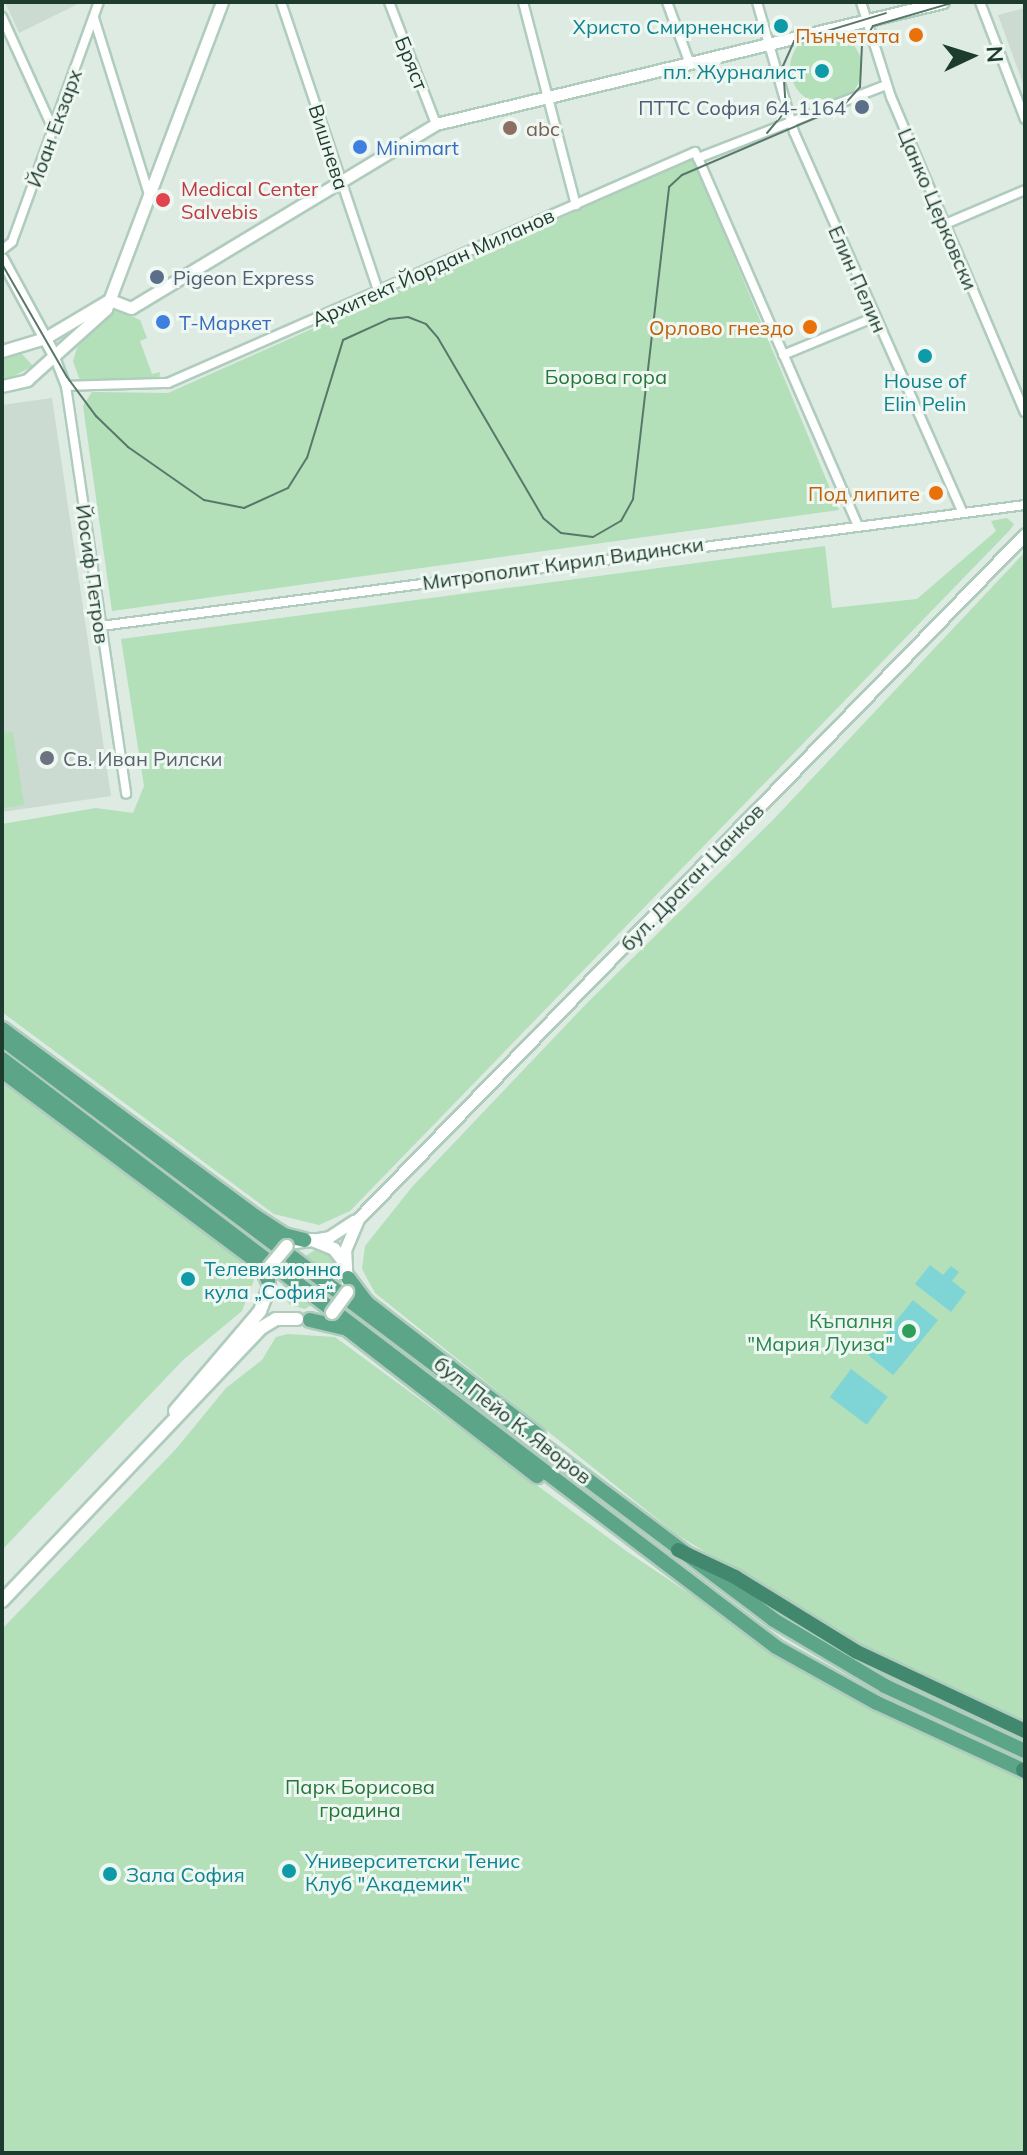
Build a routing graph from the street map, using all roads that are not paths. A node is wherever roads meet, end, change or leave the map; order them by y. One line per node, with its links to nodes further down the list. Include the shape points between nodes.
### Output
1 (99, 2): 12 (street, Йоан Екзарх)
2 (222, 2): 25 (street)
3 (281, 2): 23 (street, Вишнева)
4 (389, 2): 20 (street, Бряст)
5 (523, 2): 17 (street)
6 (667, 2): 15 (street)
7 (757, 2): 14 (street, Елин Пелин)
8 (861, 2): 13 (street, Цанко Церковски)
9 (943, 2): 13 (street)
10 (980, 2): 18 (street)
11 (2, 17): 21 (street)
12 (94, 17): 21 (street, Йоан Екзарх); 25 (street)
13 (865, 19): 14 (street); 16 (street, Цанко Церковски)
14 (769, 42): 15 (street); 19 (street, Елин Пелин)
15 (689, 61): 17 (street)
16 (886, 85): 19 (street); 27 (street, Цанко Церковски)
17 (550, 95): 20 (street); 26 (street)
18 (1025, 119)
19 (791, 122): 22 (street, Архитект Йордан Миланов); 32 (street, Елин Пелин)
20 (436, 124): 23 (street)
21 (53, 129): 28 (street, Йоан Екзарх, via 12,242)
22 (698, 158): 26 (street, Архитект Йордан Миланов, via 695,152); 36 (street)
23 (340, 181): 30 (street, Вишнева); 31 (street, via 131,308)
24 (1025, 190): 27 (street)
25 (149, 195): 31 (street)
26 (576, 205): 30 (street, Архитект Йордан Миланов)
27 (943, 225): 39 (street, Цанко Церковски)
28 (2, 250)
29 (2, 259): 33 (street)
30 (378, 291): 38 (street, Архитект Йордан Миланов, via 168,383)
31 (110, 300): 33 (street); 35 (street, via 96,324)
32 (875, 317): 36 (street); 41 (street, Елин Пелин)
33 (47, 336): 34 (street); 35 (street)
34 (2, 351)
35 (54, 355): 37 (street, via 27,380); 38 (street, Йосиф Петров)
36 (783, 355): 42 (street)
37 (2, 386)
38 (66, 386): 44 (street, Йосиф Петров)
39 (1025, 412)
40 (1025, 505): 41 (street, Митрополит Кирил Видински)
41 (962, 511): 42 (street, Митрополит Кирил Видински)
42 (857, 524): 44 (street, Митрополит Кирил Видински)
43 (1025, 534): 50 (street, бул. Драган Цанков)
44 (101, 626): 45 (street, Йосиф Петров)
45 (126, 794)
46 (2, 1029): 51 (main road, via 255,1216 284,1235)
47 (2, 1039): 56 (main road, бул. Пейо К. Яворов)
48 (2, 1059): 57 (main road, бул. Пейо К. Яворов, via 345,1314)
49 (2, 1071): 52 (main road, via 260,1263)
50 (358, 1219): 51 (street, бул. Драган Цанков, via 329,1237); 53 (street, бул. Драган Цанков, via 347,1244)
51 (308, 1240): 52 (main road, bridge, via 287,1246); 53 (main road, via 334,1249)
52 (269, 1278): 54 (main road, via 279,1308); 55 (main road, via 260,1311 194,1384)
53 (347, 1279): 54 (main road, bridge, via 332,1313); 56 (main road, via 367,1303 530,1428)
54 (303, 1320): 55 (main road, via 276,1319 261,1328); 57 (main road, via 346,1328 515,1460)
55 (154, 1440): 59 (main road)
56 (618, 1507): 58 (main road, бул. Пейо К. Яворов)
57 (608, 1520): 62 (main road, бул. Пейо К. Яворов, via 776,1647 822,1675)
58 (678, 1550): 60 (highway, via 735,1577 857,1652); 61 (main road, бул. Пейо К. Яворов, via 831,1656)
59 (2, 1601)
60 (1025, 1731)
61 (1025, 1751)
62 (1024, 1771)

